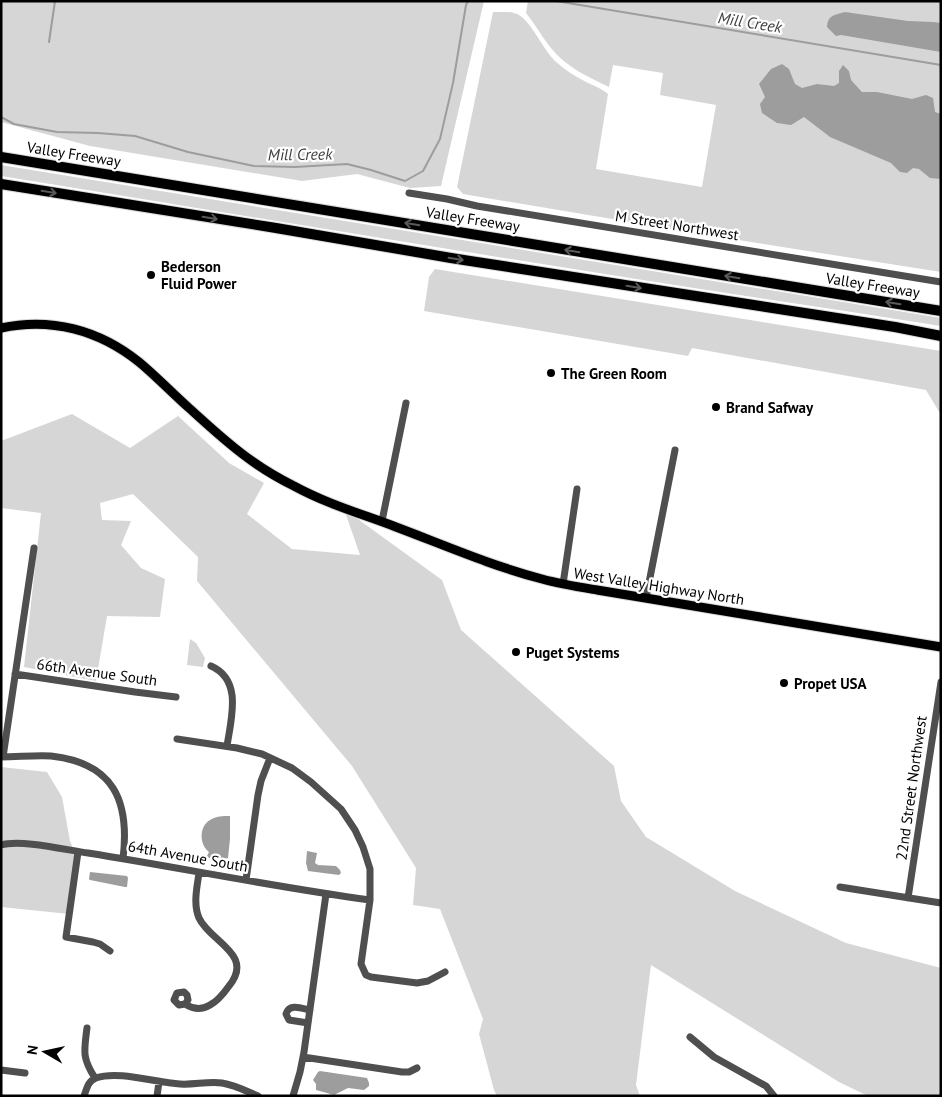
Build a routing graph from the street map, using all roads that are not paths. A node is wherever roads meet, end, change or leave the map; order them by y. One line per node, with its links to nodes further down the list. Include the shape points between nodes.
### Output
1 (1, 157): 5 (highway, Valley Freeway, one-way to 1)
2 (1, 184): 7 (highway, one-way to 7)
3 (409, 193): 4 (street, M Street Northwest)
4 (941, 282)
5 (941, 311)
6 (1, 328): 11 (main road, West Valley Highway North, via 29,324 60,325 106,340 140,363 230,444 270,473 318,498)
7 (941, 336)
8 (406, 403): 11 (street)
9 (675, 450): 14 (street)
10 (577, 489): 13 (street)
11 (382, 521): 13 (main road, West Valley Highway North, via 506,568)
12 (34, 548): 17 (street)
13 (563, 584): 14 (main road, West Valley Highway North)
14 (646, 598): 15 (main road, West Valley Highway North)
15 (941, 647)
16 (211, 666): 21 (street, via 223,673 233,694)
17 (15, 674): 19 (street, 66th Avenue South); 22 (street)
18 (941, 682): 31 (street, 22nd Street Northwest)
19 (176, 697)
20 (177, 739): 21 (street)
21 (227, 746): 23 (street)
22 (2, 757): 26 (street, via 50,756 84,764 100,773 111,784 122,807)
23 (270, 758): 28 (street, via 258,795); 32 (street, via 292,768 340,809 367,859)
24 (1, 845): 25 (street, 64th Avenue South, via 20,843)
25 (78, 852): 26 (street, 64th Avenue South); 34 (street, via 66,937 100,944)
26 (123, 859): 27 (street, 64th Avenue South)
27 (199, 873): 28 (street, 64th Avenue South); 36 (street, via 198,916 232,953 237,972 230,985 206,1008)
28 (246, 880): 30 (street, 64th Avenue South)
29 (840, 887): 31 (street)
30 (326, 894): 32 (street, 64th Avenue South); 37 (street)
31 (908, 898): 33 (street)
32 (370, 900): 35 (street, via 361,964 366,975 417,983)
33 (941, 903)
34 (110, 951)
35 (445, 972)
36 (185, 1004)
37 (310, 1010): 38 (street); 38 (street, via 292,1007 286,1014 289,1020)
38 (308, 1023): 41 (street)
39 (88, 1028): 45 (street, via 85,1058)
40 (690, 1037): 51 (street, via 714,1057 766,1086)
41 (303, 1057): 42 (street, via 402,1072); 50 (street)
42 (417, 1068)
43 (1, 1070): 44 (street)
44 (25, 1073)
45 (95, 1078): 46 (street, via 113,1075); 47 (street)
46 (159, 1082): 48 (street); 49 (street, via 223,1083)
47 (84, 1096)
48 (157, 1096)
49 (258, 1096)
50 (293, 1096)
51 (774, 1096)

